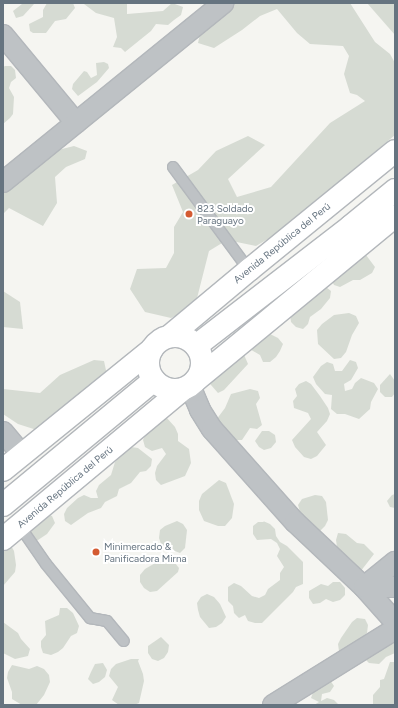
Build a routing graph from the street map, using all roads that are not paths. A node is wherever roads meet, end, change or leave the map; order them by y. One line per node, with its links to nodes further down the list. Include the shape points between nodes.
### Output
1 (223, 3): 3 (street)
2 (3, 35): 3 (street)
3 (76, 123): 6 (street)
4 (395, 151): 9 (main road, Avenida República del Perú)
5 (173, 167): 9 (lane)
6 (3, 182)
7 (395, 190): 11 (main road)
8 (395, 216): 14 (main road, Avenida República del Perú)
9 (249, 270): 10 (main road, Avenida República del Perú)
10 (170, 336): 11 (main road, via 187,339); 12 (main road, via 162,339)
11 (196, 346): 14 (main road, via 202,357 202,366 200,374)
12 (151, 350): 13 (main road, via 148,366); 16 (main road)
13 (154, 380): 14 (main road, via 167,389); 18 (main road)
14 (190, 385): 19 (main road, Avenida República del Perú); 21 (street, via 200,410 212,428 295,522)
15 (3, 432): 16 (street)
16 (22, 455): 17 (main road)
17 (3, 470)
18 (3, 505)
19 (11, 532): 25 (lane, via 46,564 90,618 107,621)
20 (395, 562): 21 (street)
21 (364, 587): 22 (street); 23 (street)
22 (395, 587)
23 (395, 622)
24 (395, 629): 26 (street)
25 (124, 641)
26 (273, 705)

